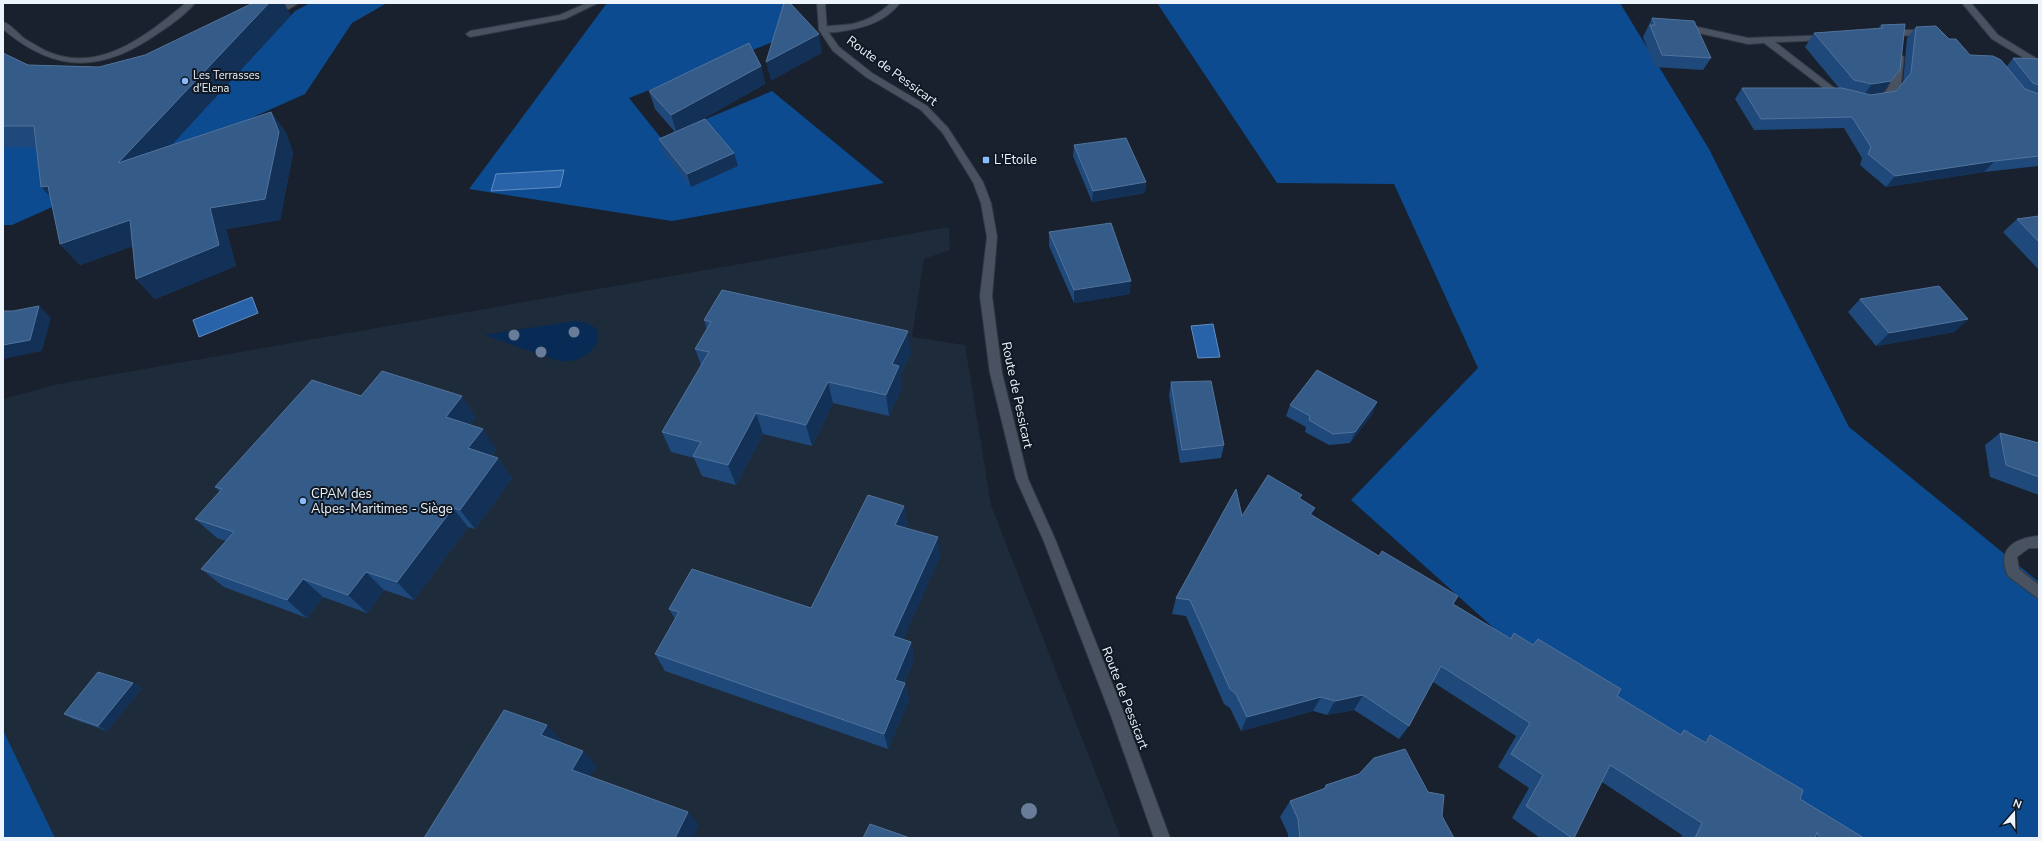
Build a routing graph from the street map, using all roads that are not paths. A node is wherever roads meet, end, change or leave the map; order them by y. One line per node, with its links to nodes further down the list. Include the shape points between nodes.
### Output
1 (191, 3): 8 (street, via 145,41 122,52 88,61 62,59 45,53 25,43)
2 (295, 3): 7 (street)
3 (594, 3): 11 (street, via 562,16)
4 (821, 3): 10 (street)
5 (896, 3): 10 (street, via 887,13 870,23)
6 (1966, 3): 17 (street, via 1995,37)
7 (260, 21)
8 (3, 25)
9 (1675, 25): 15 (street, via 1748,41)
10 (823, 30): 22 (street, Route de Pessicart, via 836,49 850,61 924,108 945,130 978,182 986,204 992,237 986,296 996,372 1022,478 1052,546)
11 (470, 34)
12 (1880, 34): 16 (street)
13 (1834, 36): 15 (street)
14 (1940, 39): 16 (street, via 1925,31)
15 (1766, 40): 18 (street, via 1840,97)
16 (1901, 40): 19 (street, via 1896,84 1884,99)
17 (2039, 64)
18 (1848, 99)
19 (1869, 101)
20 (2039, 542): 21 (street, via 2026,543 2010,555 2013,572)
21 (2039, 593)
22 (1162, 838)

